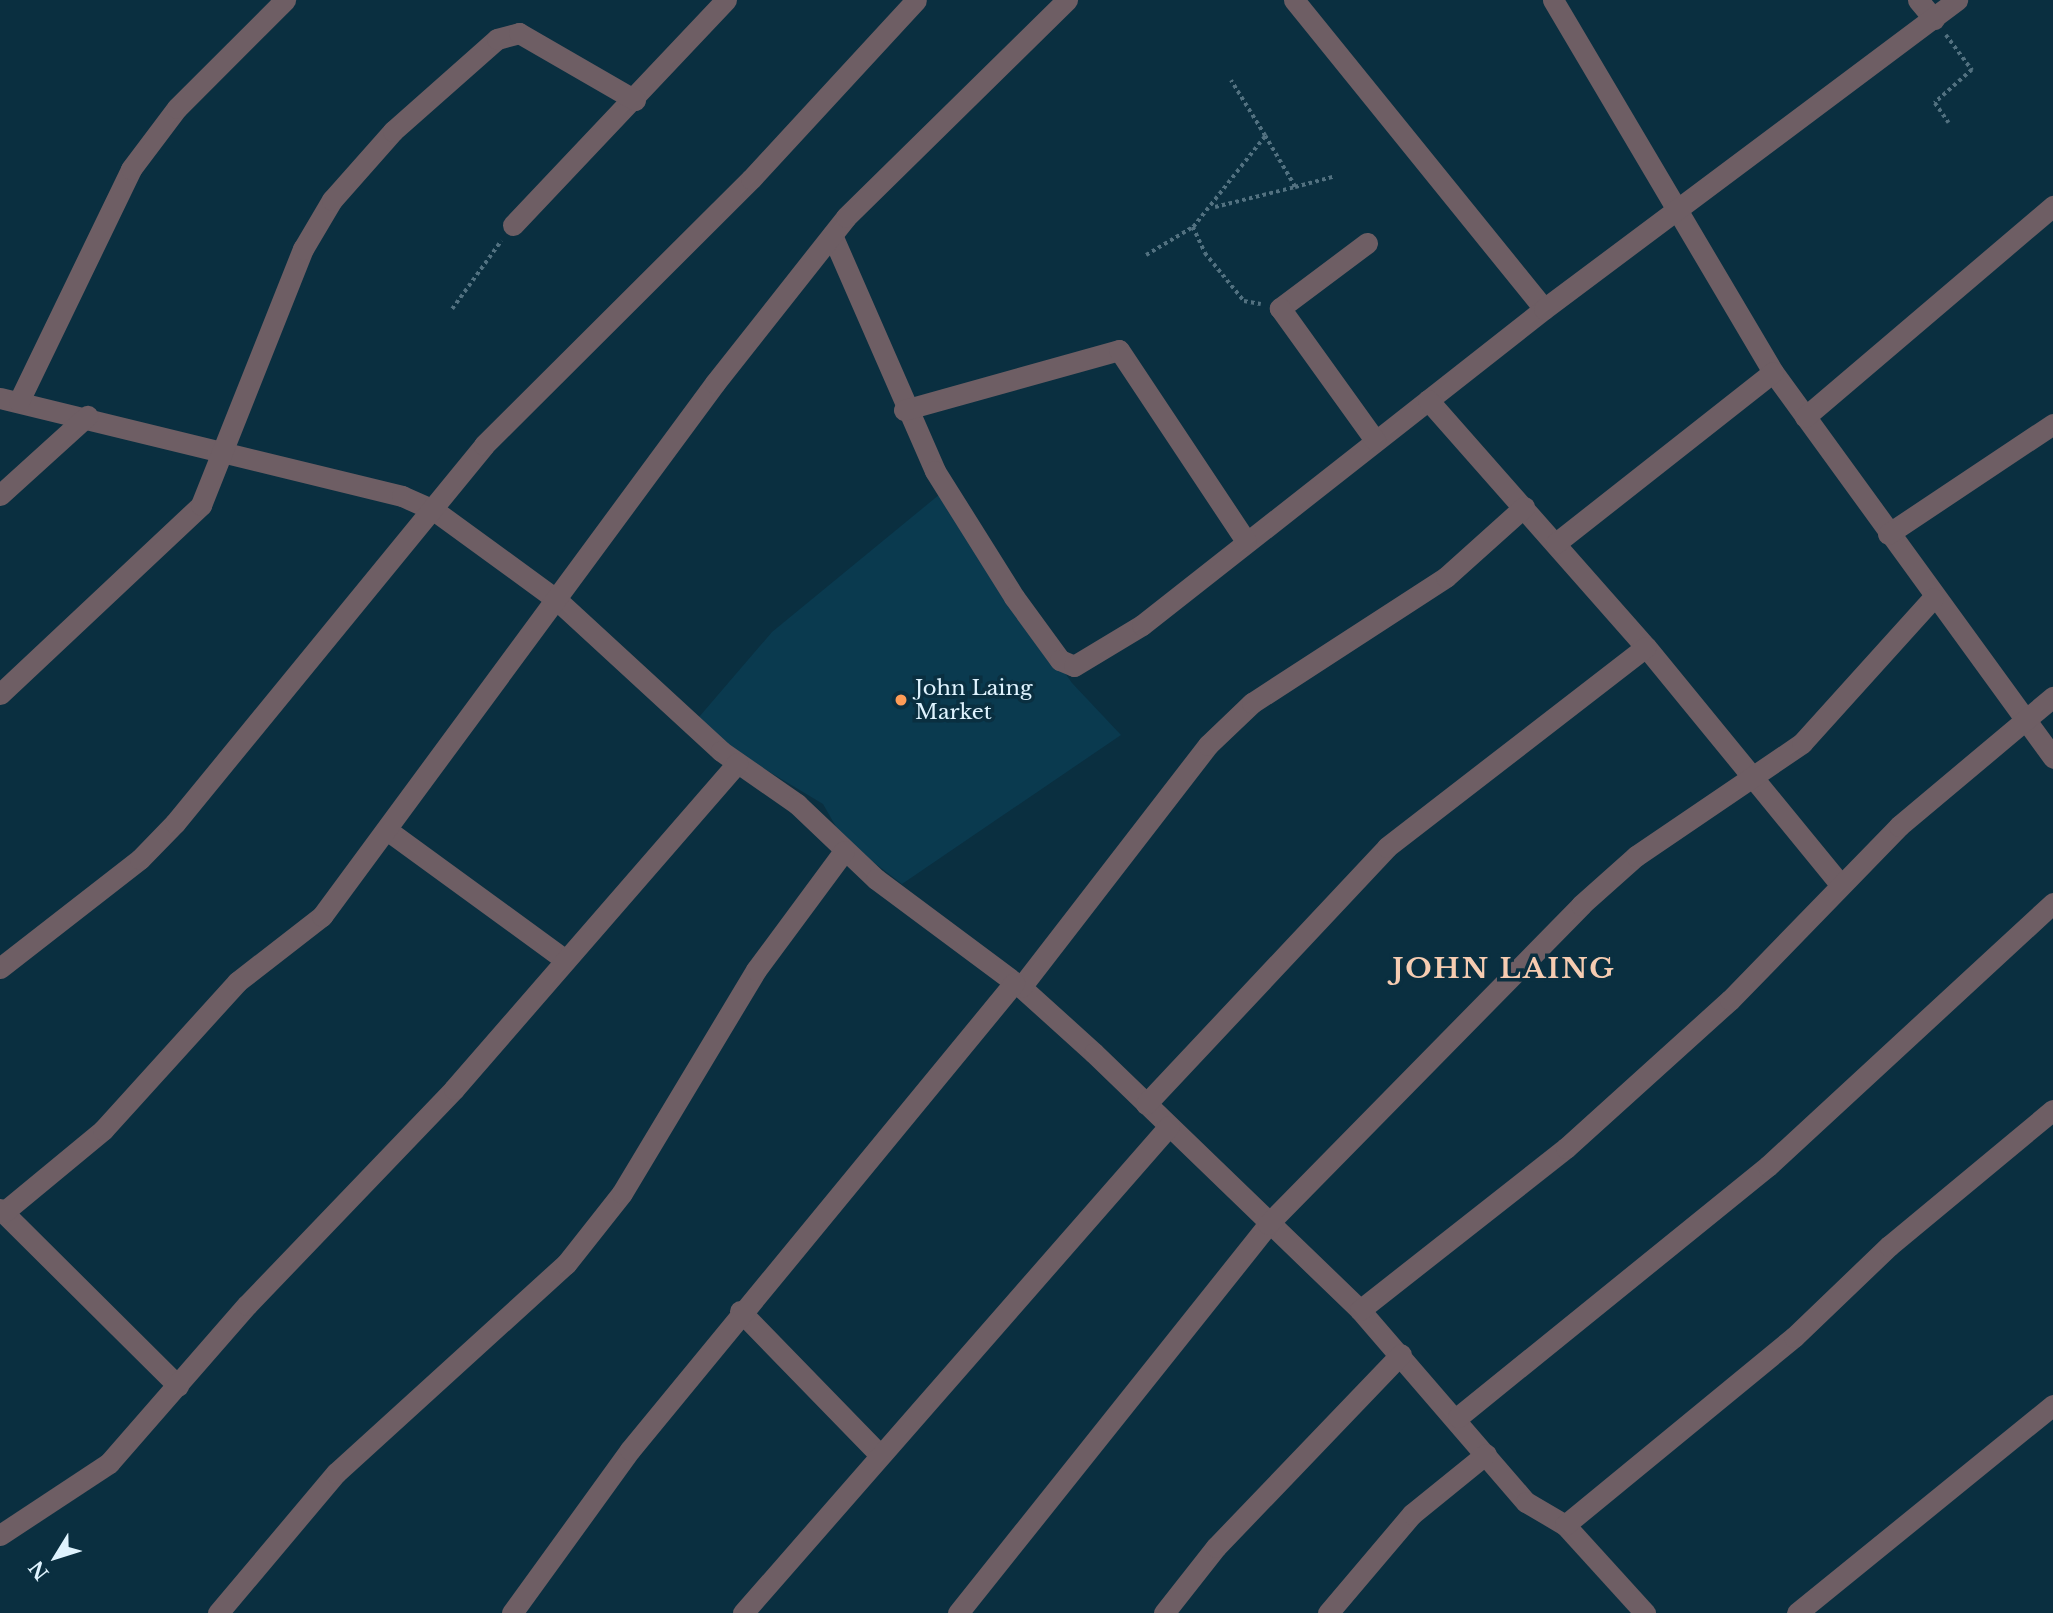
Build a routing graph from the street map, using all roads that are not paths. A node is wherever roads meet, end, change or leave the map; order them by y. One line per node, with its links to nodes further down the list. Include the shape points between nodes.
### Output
1 (285, 0): 18 (street, via 177,108 131,169)
2 (726, 0): 10 (street)
3 (916, 0): 28 (street, via 751,179 529,397)
4 (1066, 0): 14 (street)
5 (1294, 0): 16 (street)
6 (1553, 0): 12 (street)
7 (1918, 0): 9 (street)
8 (1957, 0): 9 (street)
9 (1934, 19): 12 (street)
10 (635, 100): 13 (street); 25 (street, via 539,39 519,33 498,39 393,131 332,200 277,303)
11 (2053, 206): 22 (street)
12 (1680, 213): 16 (street); 17 (street)
13 (513, 225)
14 (832, 235): 20 (street); 33 (street)
15 (1367, 243): 24 (street, via 1280,308)
16 (1544, 309): 19 (street)
17 (1773, 372): 22 (street); 31 (street)
18 (10, 399): 21 (street)
19 (1429, 400): 24 (street); 27 (street)
20 (904, 410): 30 (street, via 1119,350); 30 (street, via 1014,597 1067,666 1124,638)
21 (87, 416): 25 (street); 26 (street)
22 (1805, 417): 29 (street)
23 (2053, 424): 29 (street)
24 (1375, 440): 30 (street)
25 (222, 453): 28 (street, via 402,496); 35 (street, via 201,505)
26 (0, 495)
27 (1524, 507): 31 (street); 47 (street, via 1446,577 1252,703 1208,745)
28 (435, 511): 33 (street); 46 (street, via 167,832)
29 (1888, 534): 32 (street)
30 (1246, 541)
31 (1556, 543): 34 (street)
32 (1933, 598): 37 (street); 40 (street, via 1802,743)
33 (557, 600): 39 (street); 41 (street)
34 (1646, 647): 40 (street); 48 (street, via 1536,726 1387,847)
35 (0, 694)
36 (2053, 697): 37 (street)
37 (2024, 719): 38 (street); 43 (street)
38 (2053, 758)
39 (737, 763): 42 (street, via 797,804); 45 (street, via 671,845)
40 (1750, 779): 43 (street); 52 (street, via 1636,856 1581,905)
41 (387, 830): 45 (street); 51 (street, via 322,916 237,982 103,1130)
42 (844, 851): 47 (street); 64 (street, via 756,970 622,1193 566,1264 336,1473)
43 (1839, 883): 53 (street, via 1730,1000 1566,1148)
44 (2053, 903): 58 (street, via 1768,1166)
45 (564, 958): 56 (street, via 454,1089)
46 (0, 968)
47 (1018, 985): 48 (street); 54 (street)
48 (1146, 1104): 50 (street)
49 (2053, 1110): 61 (street, via 1889,1246 1794,1337)
50 (1169, 1126): 52 (street); 59 (street)
51 (2, 1211): 56 (street)
52 (1268, 1224): 53 (street); 67 (street)
53 (1360, 1310): 55 (street)
54 (740, 1311): 59 (street); 65 (street)
55 (1401, 1354): 58 (street); 68 (street, via 1216,1547)
56 (177, 1387): 62 (street, via 109,1463)
57 (2053, 1405): 70 (street)
58 (1458, 1417): 60 (street)
59 (879, 1454): 66 (street)
60 (1486, 1454): 61 (street, via 1534,1510); 69 (street, via 1412,1514)
61 (1565, 1525): 63 (street)
62 (0, 1535)
63 (1632, 1609)
64 (218, 1613)
65 (512, 1613)
66 (743, 1613)
67 (958, 1613)
68 (1164, 1613)
69 (1328, 1613)
70 (1797, 1613)

